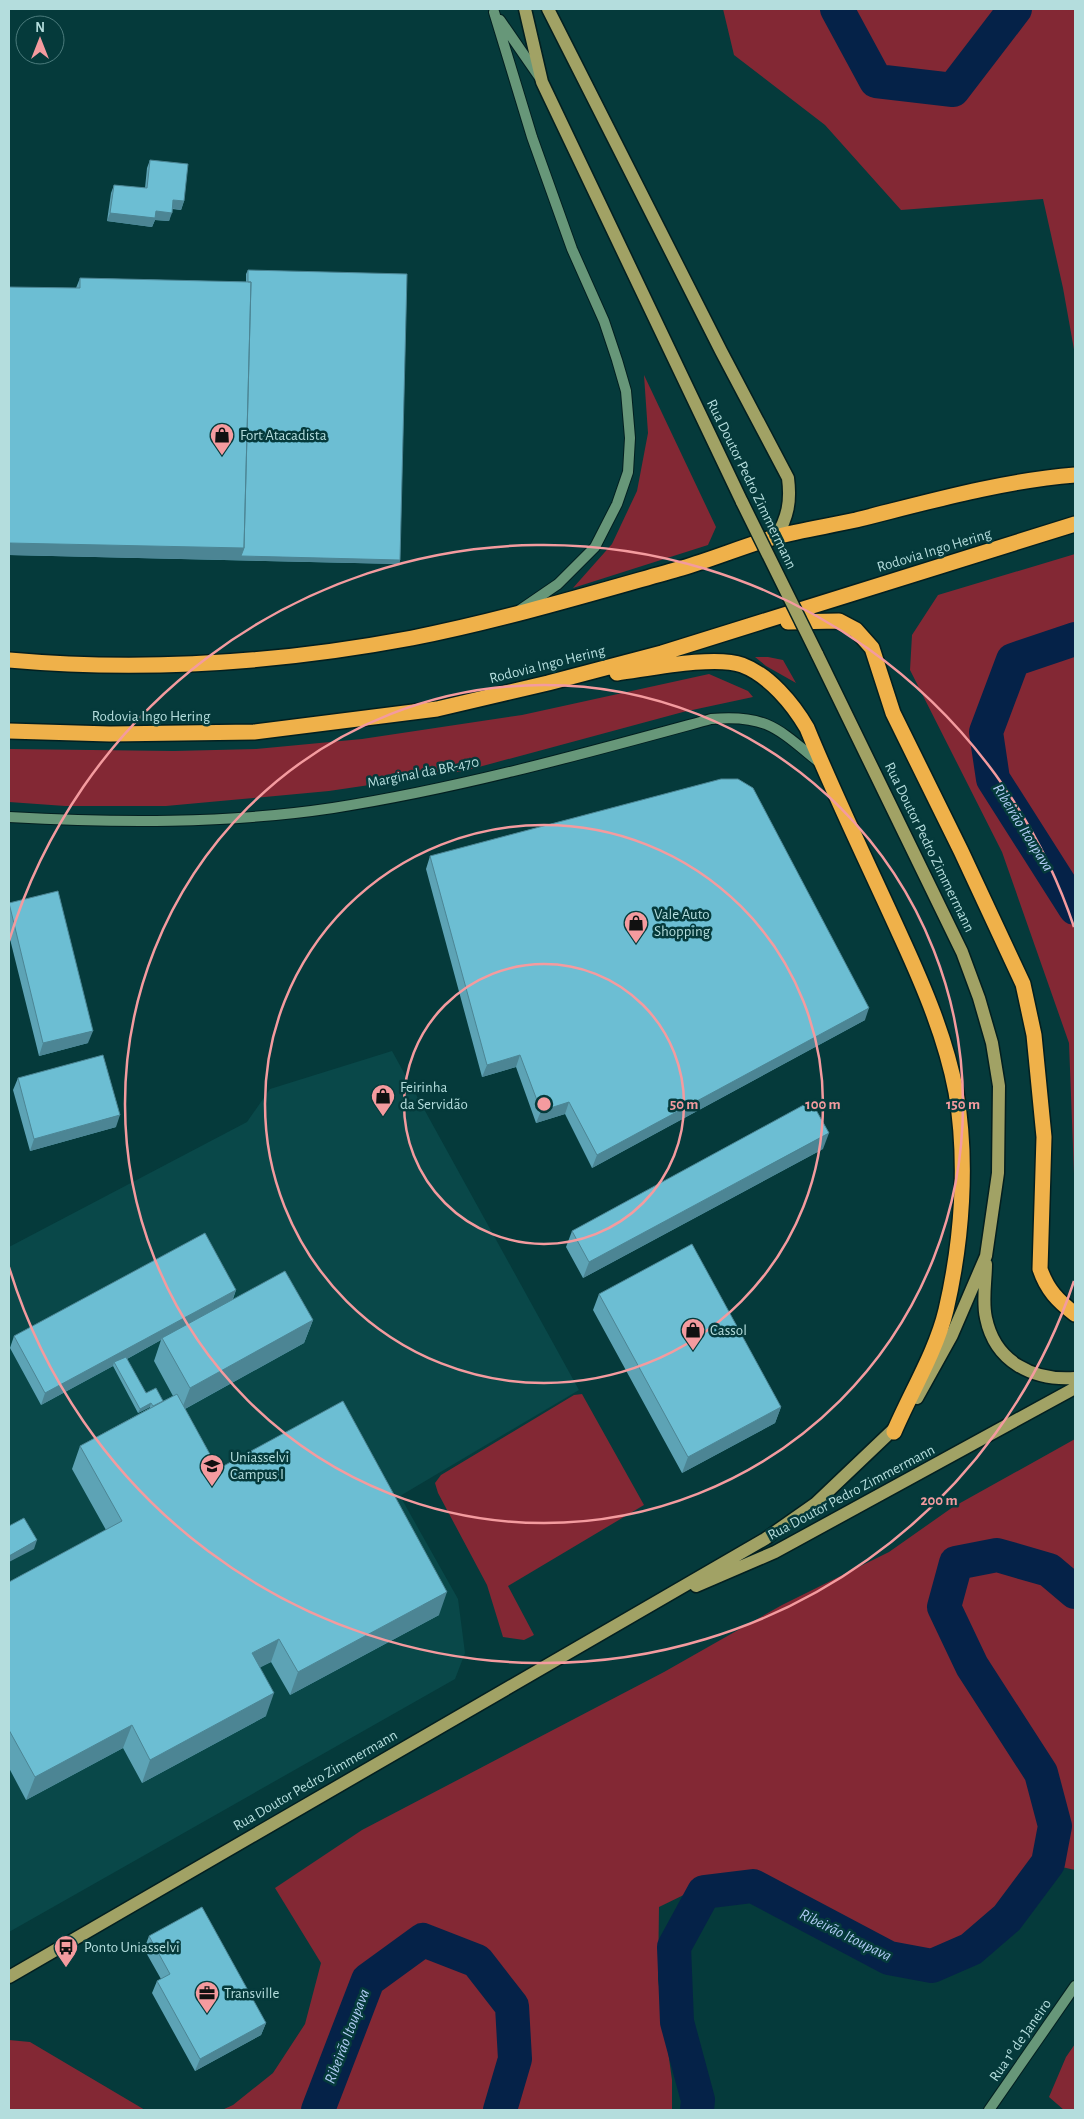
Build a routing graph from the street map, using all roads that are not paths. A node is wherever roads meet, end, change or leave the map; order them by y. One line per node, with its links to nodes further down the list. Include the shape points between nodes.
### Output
1 (525, 9): 4 (main road, Rua Doutor Pedro Zimmermann)
2 (548, 9): 7 (main road, via 788,478 791,498 786,521)
3 (493, 10): 4 (street); 8 (street, via 535,146 617,360 626,391 630,438 628,472 595,547 558,584)
4 (542, 82): 15 (main road, Rua Doutor Pedro Zimmermann, bridge, via 962,952 987,1025 999,1086 998,1172)
5 (1075, 476): 7 (highway, via 1051,477 977,491)
6 (1075, 524): 9 (highway, Rodovia Ingo Hering)
7 (776, 537): 8 (highway, via 685,567)
8 (519, 612): 10 (highway, via 415,637 274,658 172,665 53,664)
9 (754, 624): 11 (highway, Rodovia Ingo Hering); 16 (highway, via 839,621 856,630 872,648 893,713 1023,984 1034,1034 1044,1137 1040,1269 1045,1285 1056,1300)
10 (9, 660)
11 (548, 683): 12 (highway, Rodovia Ingo Hering, via 437,709 254,732 110,734); 13 (highway, via 719,661 742,665 763,678 797,711)
12 (9, 731)
13 (822, 766): 14 (street, Marginal da BR-470, via 779,730 755,719 736,717 711,719 468,782 332,808 166,821); 19 (highway, via 916,971 956,1092 961,1141 961,1192 946,1311)
14 (9, 816)
15 (986, 1256): 17 (main road, via 986,1317 993,1340 1006,1358 1038,1376 1059,1380); 19 (main road, Rua Doutor Pedro Zimmermann, via 939,1360)
16 (1075, 1314)
17 (1075, 1378)
18 (1075, 1388): 20 (main road, Rua Doutor Pedro Zimmermann, via 775,1552)
19 (894, 1432): 20 (main road, Rua Doutor Pedro Zimmermann, via 815,1504 765,1539)
20 (637, 1612): 21 (main road, Rua Doutor Pedro Zimmermann)
21 (9, 1976)
22 (1075, 1986): 23 (street, Rua 1º de Janeiro)
23 (989, 2110)

